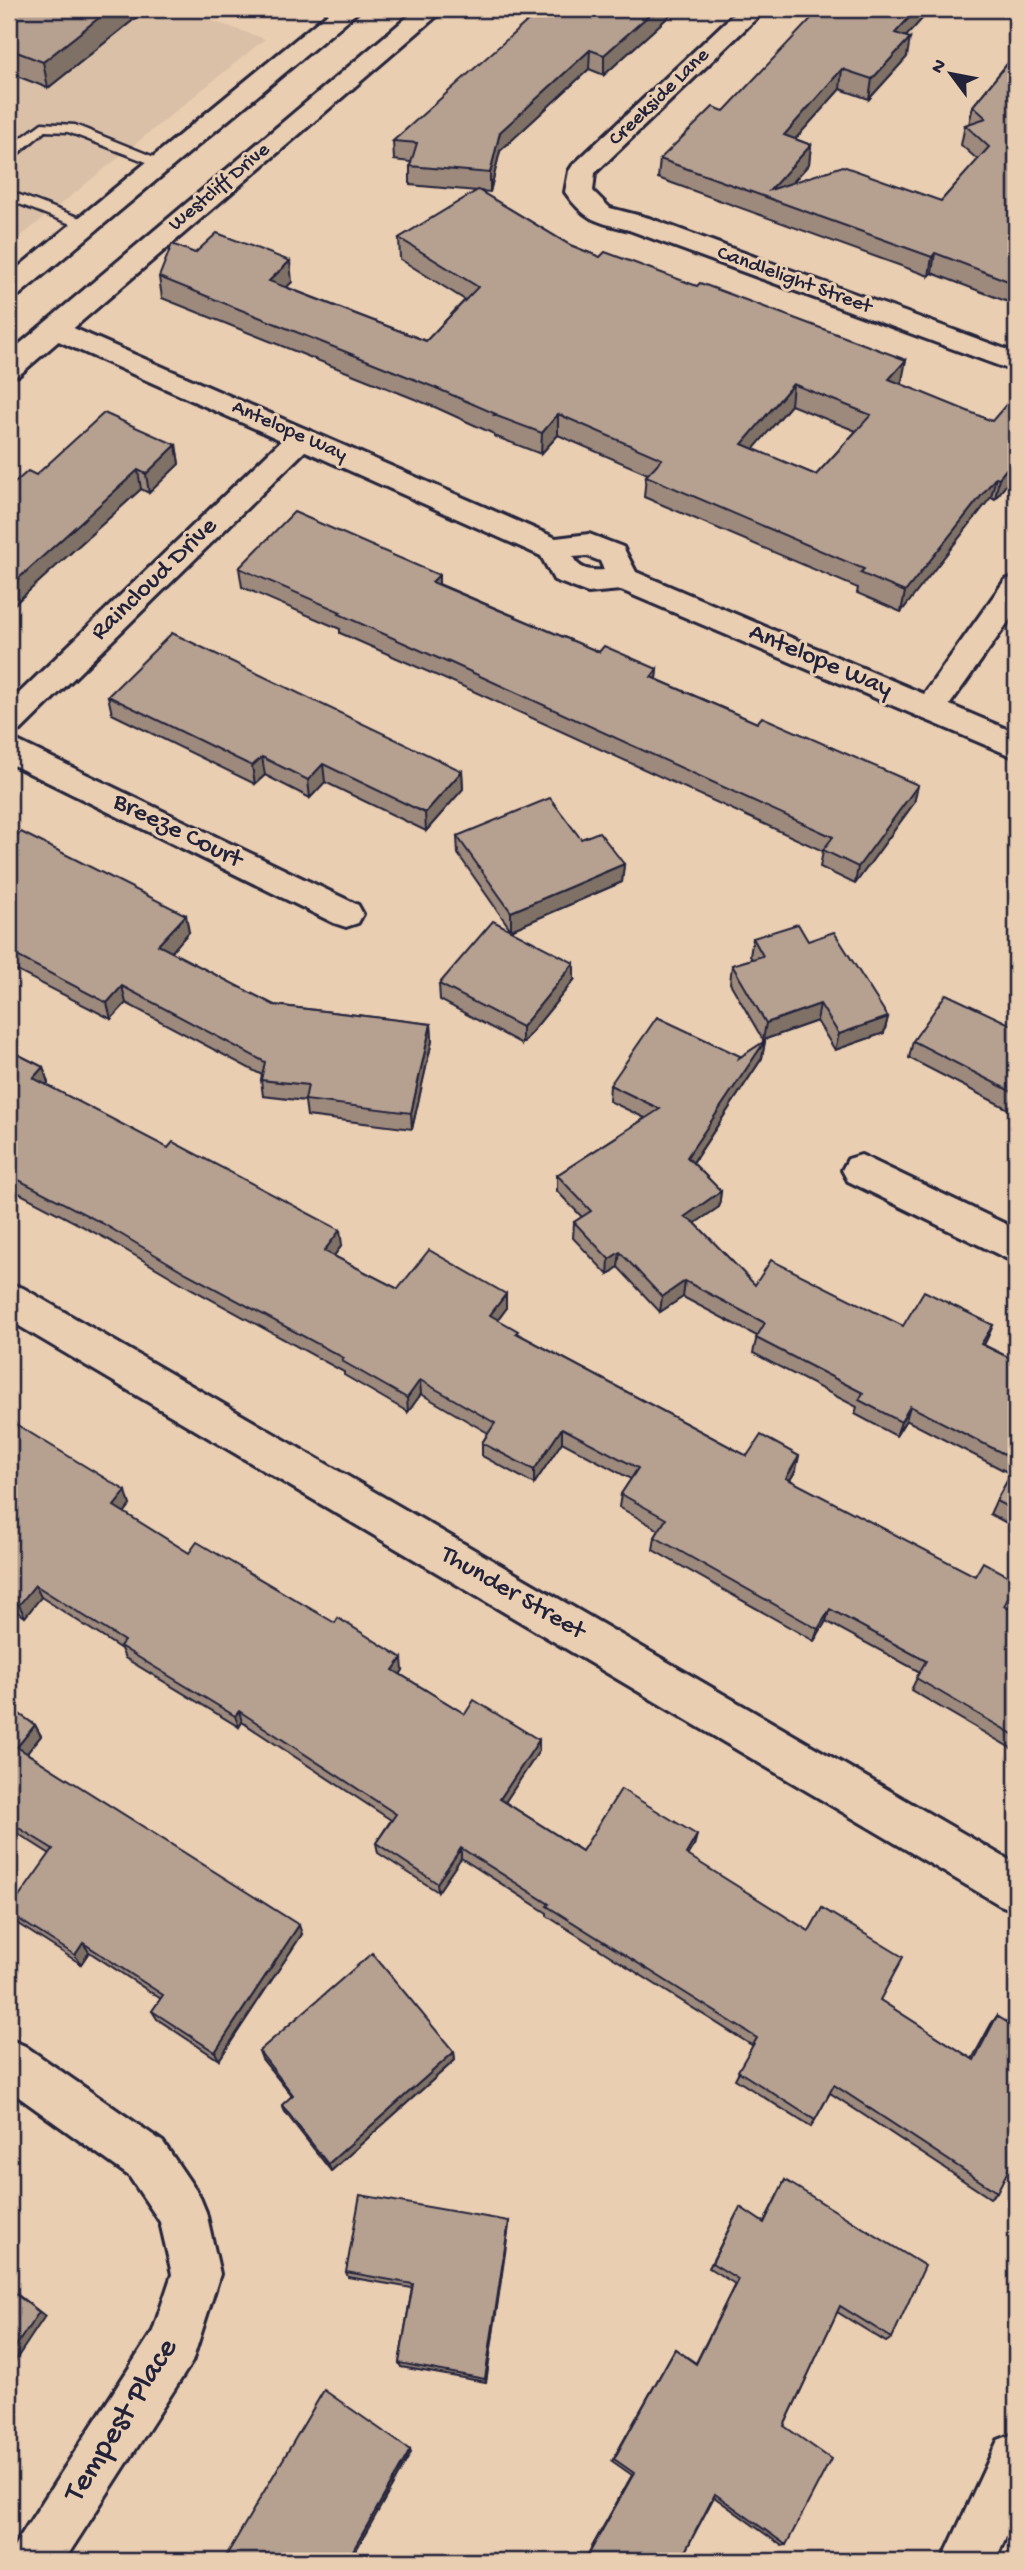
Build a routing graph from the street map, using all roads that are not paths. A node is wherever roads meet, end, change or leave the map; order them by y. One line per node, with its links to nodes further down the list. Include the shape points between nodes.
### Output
1 (348, 9): 5 (street)
2 (432, 9): 10 (street, Westcliff Drive)
3 (753, 9): 6 (street, Creekside Lane, via 582,171)
4 (9, 154): 5 (lane, via 42,127 70,128)
5 (162, 163): 8 (street)
6 (579, 192): 11 (street, Candlelight Street, via 600,214 639,224)
7 (9, 195): 8 (lane)
8 (86, 225): 9 (street)
9 (15, 306): 10 (street, Antelope Way)
10 (55, 329): 12 (street, Westcliff Drive); 13 (street, Antelope Way)
11 (1016, 363)
12 (9, 368)
13 (302, 438): 15 (street, Antelope Way, via 553,549 565,572 587,582 624,579); 16 (street, Raincloud Drive)
14 (1016, 588): 15 (street)
15 (930, 709): 17 (street, Antelope Way)
16 (9, 722)
17 (1016, 746)
18 (9, 749): 19 (street, Breeze Court)
19 (346, 914)
20 (861, 1170): 21 (street)
21 (1016, 1247)
22 (9, 1300): 23 (street, Thunder Street)
23 (1016, 1889)
24 (9, 2062): 26 (street, Tempest Place, via 146,2159 182,2212 196,2274 174,2344)
25 (1016, 2458): 27 (street)
26 (34, 2561)
27 (968, 2561)

